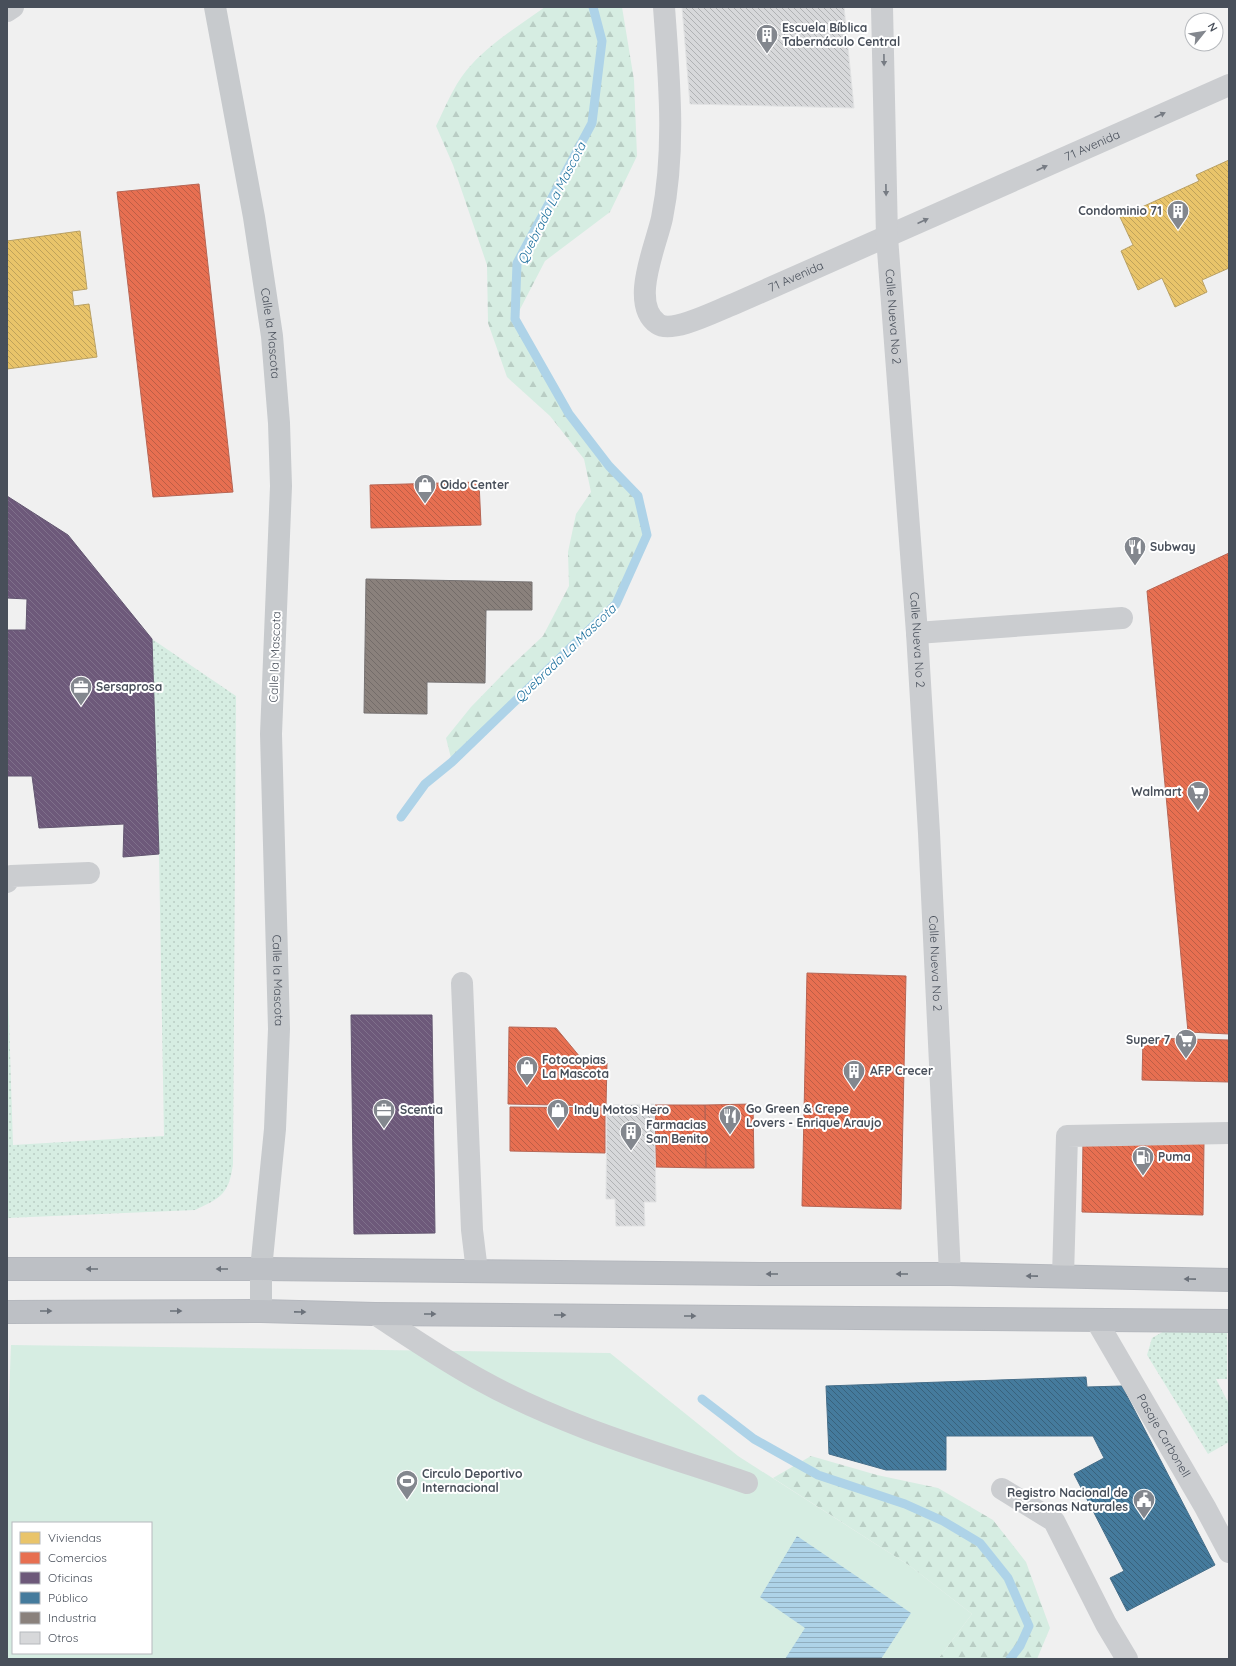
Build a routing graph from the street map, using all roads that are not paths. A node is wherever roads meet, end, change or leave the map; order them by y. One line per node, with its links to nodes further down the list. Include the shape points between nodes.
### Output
1 (13, 7): 5 (street)
2 (215, 7): 15 (main road, Calle la Mascota, via 254,218 272,336 280,454 280,523 271,734 279,1029 275,1129)
3 (664, 7): 7 (street, 71 Avenida, via 671,129 662,218 644,291 646,309 650,317 664,327 689,322)
4 (882, 7): 7 (street, Calle Nueva No 2, one-way to 7)
5 (7, 11)
6 (1229, 84): 7 (street, 71 Avenida, one-way to 6)
7 (887, 237): 9 (street, Calle Nueva No 2)
8 (1122, 618): 9 (street)
9 (917, 633): 17 (street, Calle Nueva No 2)
10 (89, 873): 11 (street, via 12,876)
11 (7, 882)
12 (462, 983): 16 (street, via 472,1230)
13 (1229, 1132): 18 (street, via 1067,1136)
14 (7, 1269): 15 (highway, one-way to 14)
15 (261, 1269): 16 (highway); 20 (main road, Calle la Mascota)
16 (477, 1271): 17 (highway, one-way to 16)
17 (950, 1274): 18 (highway, one-way to 17)
18 (1063, 1276): 19 (highway, one-way to 18)
19 (1229, 1280)
20 (261, 1311): 21 (highway, one-way to 20); 22 (highway, one-way to 22)
21 (7, 1312)
22 (375, 1314): 23 (highway, one-way to 23); 25 (street, via 483,1382 521,1400 586,1428)
23 (1096, 1320): 24 (highway); 27 (street, Pasaje Carbonell)
24 (1229, 1321)
25 (747, 1483)
26 (1002, 1489): 28 (street, via 1054,1521 1106,1624)
27 (1229, 1552)
28 (1127, 1659)

